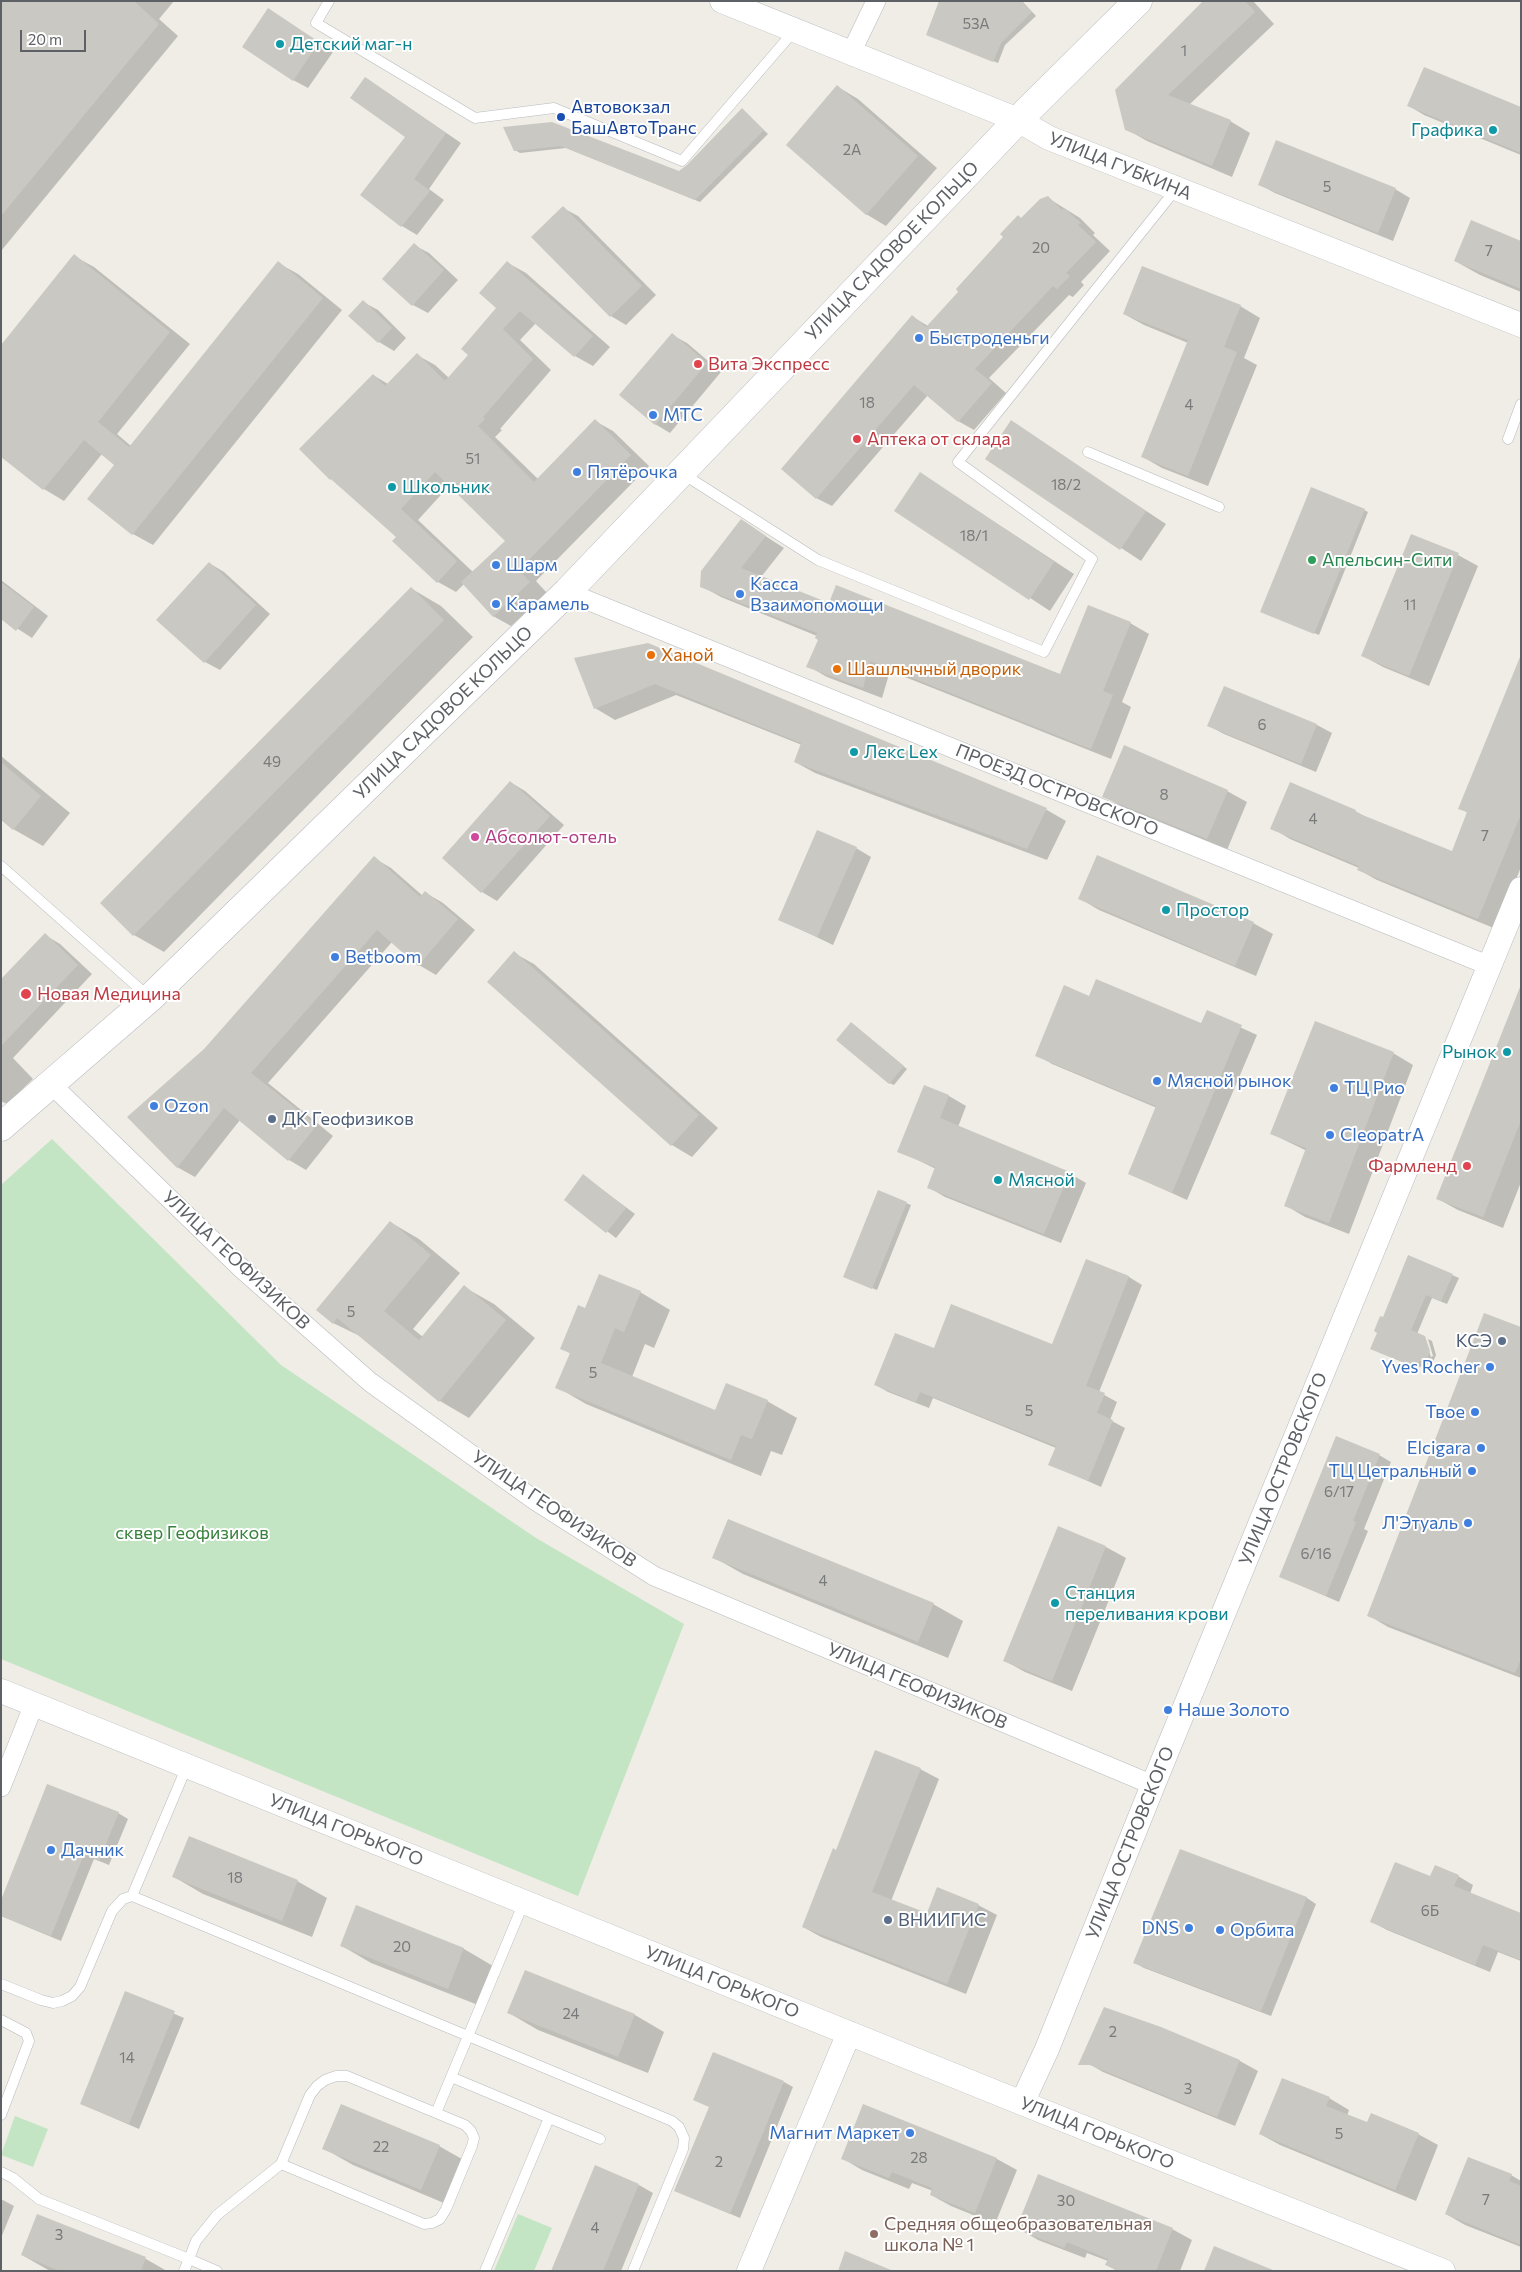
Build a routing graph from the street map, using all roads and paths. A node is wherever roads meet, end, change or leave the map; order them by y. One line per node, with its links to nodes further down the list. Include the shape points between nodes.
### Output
1 (329, 1): 5 (lane, via 316,23 475,118 554,108 682,161)
2 (876, 1): 6 (street)
3 (1138, 1): 7 (main road, УЛИЦА САДОВОЕ КОЛЬЦО)
4 (734, 3): 5 (street, УЛИЦА ГУБКИНА)
5 (794, 31): 6 (street, УЛИЦА ГУБКИНА)
6 (851, 53): 7 (street, УЛИЦА ГУБКИНА)
7 (1018, 120): 8 (street, УЛИЦА ГУБКИНА, via 1049,138); 13 (main road, УЛИЦА САДОВОЕ КОЛЬЦО)
8 (1176, 189): 9 (street, УЛИЦА ГУБКИНА); 13 (lane, via 958,462 1092,559 1044,652 818,560)
9 (1521, 325)
10 (1521, 404): 11 (lane)
11 (1508, 439)
12 (1088, 452): 14 (lane)
13 (681, 473): 15 (main road, УЛИЦА САДОВОЕ КОЛЬЦО)
14 (1219, 507)
15 (567, 592): 18 (street, ПРОЕЗД ОСТРОВСКОГО); 19 (main road, УЛИЦА САДОВОЕ КОЛЬЦО)
16 (1, 866): 19 (lane)
17 (1521, 889): 18 (street, УЛИЦА ОСТРОВСКОГО)
18 (1490, 966): 25 (street, УЛИЦА ОСТРОВСКОГО)
19 (150, 998): 20 (main road, УЛИЦА САДОВОЕ КОЛЬЦО)
20 (50, 1084): 21 (main road, УЛИЦА САДОВОЕ КОЛЬЦО); 25 (street, УЛИЦА ГЕОФИЗИКОВ, via 242,1269 370,1382 536,1502 654,1576)
21 (1, 1127)
22 (1, 1691): 23 (street, УЛИЦА ГОРЬКОГО)
23 (34, 1704): 24 (street, УЛИЦА ГОРЬКОГО); 26 (street)
24 (187, 1766): 27 (lane); 28 (street, УЛИЦА ГОРЬКОГО)
25 (1153, 1785): 34 (street, УЛИЦА ОСТРОВСКОГО, via 1047,2049)
26 (1, 1787)
27 (132, 1896): 29 (lane, via 112,1911 80,1987 72,1996 53,2003); 32 (lane)
28 (524, 1902): 31 (street, УЛИЦА ГОРЬКОГО); 32 (lane)
29 (1, 1984)
30 (1, 2020): 36 (lane, via 26,2033 29,2041)
31 (849, 2033): 34 (street, УЛИЦА ГОРЬКОГО); 46 (street)
32 (468, 2036): 33 (lane); 45 (lane, via 672,2120 680,2127 683,2149)
33 (450, 2077): 35 (lane); 37 (lane)
34 (1022, 2103): 47 (street, УЛИЦА ГОРЬКОГО)
35 (436, 2113): 39 (lane, via 347,2076 336,2076 321,2083 310,2095); 39 (lane, via 465,2125 474,2138 446,2209 432,2224 424,2224)
36 (1, 2115)
37 (549, 2118): 38 (lane); 44 (lane)
38 (600, 2140)
39 (281, 2164): 41 (lane, via 217,2215 196,2241)
40 (1, 2172): 41 (lane, via 39,2199)
41 (188, 2259): 42 (lane); 43 (lane)
42 (184, 2271)
43 (216, 2271)
44 (485, 2271)
45 (633, 2271)
46 (749, 2271)
47 (1443, 2271)

